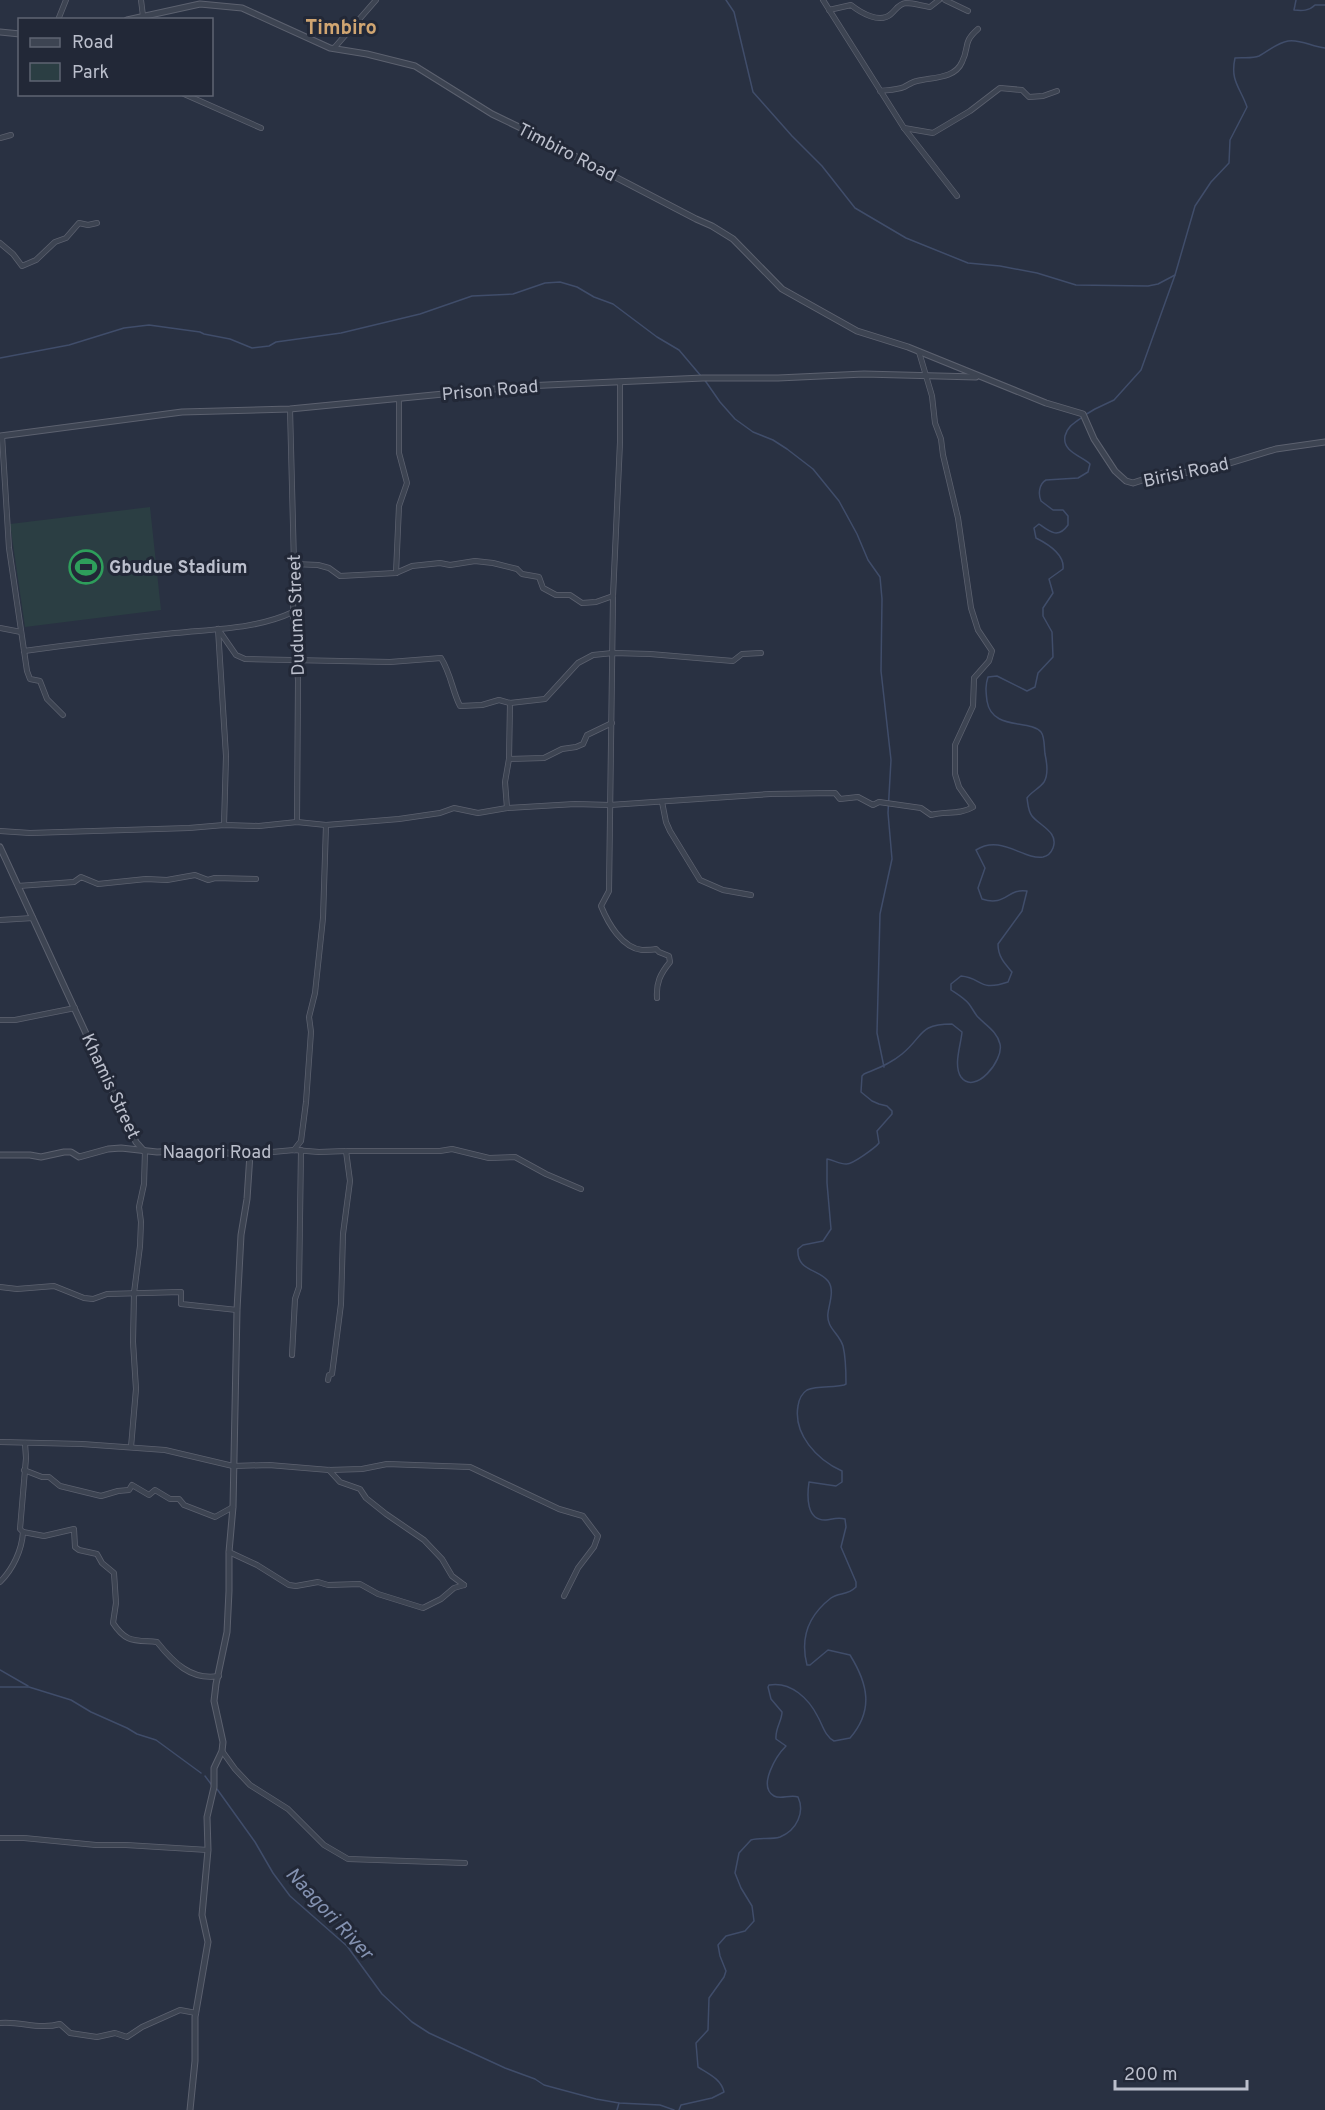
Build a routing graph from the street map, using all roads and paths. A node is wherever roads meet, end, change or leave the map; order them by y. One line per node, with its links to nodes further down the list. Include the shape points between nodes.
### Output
1 (66, 0): 12 (street)
2 (141, 0): 11 (street)
3 (194, 0): 8 (street)
4 (376, 0): 17 (street)
5 (823, 0): 9 (street)
6 (939, 0): 9 (street, via 930,7 905,3 880,19 851,5)
7 (945, 0): 10 (street)
8 (200, 4): 11 (street, Timbiro Road); 17 (street, Timbiro Road, via 242,8)
9 (830, 10): 18 (street)
10 (968, 11)
11 (143, 16): 13 (street, Timbiro Road)
12 (59, 18)
13 (135, 18)
14 (978, 29): 18 (street, via 968,38 962,64 951,74)
15 (0, 32): 16 (street)
16 (18, 34)
17 (335, 47): 28 (street, Timbiro Road, via 415,66 492,114 712,226 733,239 797,299 857,331)
18 (880, 91): 22 (street)
19 (1057, 91): 22 (street, via 1029,97 1022,90 1000,88 933,133)
20 (189, 96): 21 (street)
21 (261, 128)
22 (904, 128): 25 (street)
23 (11, 135): 24 (street)
24 (0, 138)
25 (957, 196)
26 (98, 223): 27 (street, via 79,223 66,238 22,266)
27 (0, 243)
28 (919, 352): 29 (street); 30 (street, Timbiro Road)
29 (926, 375): 30 (street, Prison Road); 31 (street, Prison Road); 53 (street, via 958,518 971,608 978,630 992,651 989,661 974,678 973,706 955,744 955,774 973,807 962,813 931,815 921,808 879,802 873,805 858,797 840,799 835,793)
30 (981, 377): 35 (street, Birisi Road, via 1083,414 1115,471 1133,483 1164,473 1200,472 1276,449)
31 (620, 382): 32 (street, Prison Road); 40 (street)
32 (399, 398): 33 (street, Prison Road); 39 (street, via 399,453 406,483 399,506)
33 (291, 409): 34 (street, Prison Road, via 182,412); 38 (street, Duduma Street)
34 (1, 436): 36 (street)
35 (1325, 442)
36 (9, 548): 37 (street); 44 (street)
37 (0, 549)
38 (294, 564): 39 (street, via 318,565 340,576); 41 (street, Duduma Street)
39 (396, 573): 40 (street, via 412,566 475,561 540,577 543,588 556,595 570,595 582,603)
40 (613, 596): 46 (street)
41 (293, 612): 43 (street); 48 (street, Duduma Street)
42 (0, 628): 44 (street)
43 (218, 629): 45 (street); 48 (street, via 236,655 245,659); 57 (street, via 226,756)
44 (21, 632): 45 (street)
45 (24, 651): 50 (street, via 30,679 40,681 47,699)
46 (613, 653): 47 (street, via 733,661 742,654); 49 (street, via 578,663 545,699); 51 (street)
47 (761, 653)
48 (297, 659): 49 (street, via 397,662 441,658 460,706 499,700); 56 (street, Duduma Street)
49 (510, 703): 52 (street)
50 (63, 715)
51 (612, 723): 52 (street, via 587,735 583,744 576,747 544,758); 54 (street)
52 (508, 759): 55 (street)
53 (662, 802): 54 (street); 63 (street, via 670,831 700,880)
54 (610, 805): 55 (street); 66 (street, via 609,891 601,906 607,922 628,945 669,956 670,962 656,986)
55 (507, 808): 58 (street, via 478,813 454,808 419,816)
56 (297, 822): 57 (street); 58 (street)
57 (224, 825): 59 (street)
58 (326, 825): 69 (street, via 323,918 309,1017)
59 (0, 831)
60 (0, 847): 62 (street, Khamis Street)
61 (256, 879): 62 (street, via 208,880 195,875 98,884 81,877 69,882)
62 (18, 886): 64 (street, Khamis Street)
63 (751, 896)
64 (33, 918): 65 (street); 67 (street, Khamis Street)
65 (0, 921)
66 (657, 998)
67 (75, 1008): 68 (street); 72 (street, Khamis Street, via 136,1142)
68 (0, 1020)
69 (301, 1141): 70 (street); 73 (street)
70 (294, 1150): 73 (street, Naagori Road); 74 (street, Naagori Road)
71 (346, 1150): 73 (street, Naagori Road); 76 (street, Naagori Road, via 452,1149 489,1158 515,1156); 81 (street, via 350,1181 343,1234 341,1304)
72 (145, 1151): 74 (street, Naagori Road); 75 (street, Naagori Road, via 121,1148 79,1156 71,1152 41,1157); 78 (street, Khamis Street)
73 (304, 1151): 80 (street)
74 (250, 1154): 79 (street)
75 (0, 1155)
76 (580, 1189)
77 (0, 1287): 78 (street, via 54,1286 93,1299)
78 (134, 1293): 79 (street, via 181,1292 182,1304); 84 (street, Khamis Street, via 136,1389)
79 (237, 1310): 85 (street)
80 (292, 1355)
81 (328, 1380)
82 (0, 1442): 83 (street)
83 (25, 1443): 84 (street); 86 (street)
84 (130, 1447): 85 (street, via 165,1450)
85 (233, 1466): 87 (street); 88 (street)
86 (24, 1470): 88 (street, via 49,1477 60,1486 101,1496 129,1490 132,1485 149,1495 154,1490 215,1517); 89 (street, via 20,1528)
87 (328, 1470): 90 (street, via 424,1540 464,1585 423,1608 360,1584 289,1584); 92 (street, via 387,1464 470,1467 559,1509 583,1516 598,1536)
88 (233, 1507): 90 (street)
89 (23, 1532): 91 (street, via 23,1542 11,1569); 93 (street, via 44,1536 74,1529 75,1547 97,1554 114,1573 113,1623 121,1635 135,1641 157,1642 175,1664 206,1679)
90 (229, 1552): 93 (street, via 227,1632)
91 (0, 1582)
92 (564, 1596)
93 (219, 1676): 94 (street, via 214,1701)
94 (222, 1751): 96 (street, via 214,1768 207,1817); 97 (street, via 258,1791 288,1809 324,1845 348,1859)
95 (0, 1838): 96 (street)
96 (208, 1850): 98 (street, via 202,1915 208,1942)
97 (465, 1863)
98 (196, 2013): 99 (street, via 180,2010 127,2037 115,2033 97,2037 70,2033 60,2024 45,2027); 100 (street)
99 (0, 2023)
100 (190, 2110)

